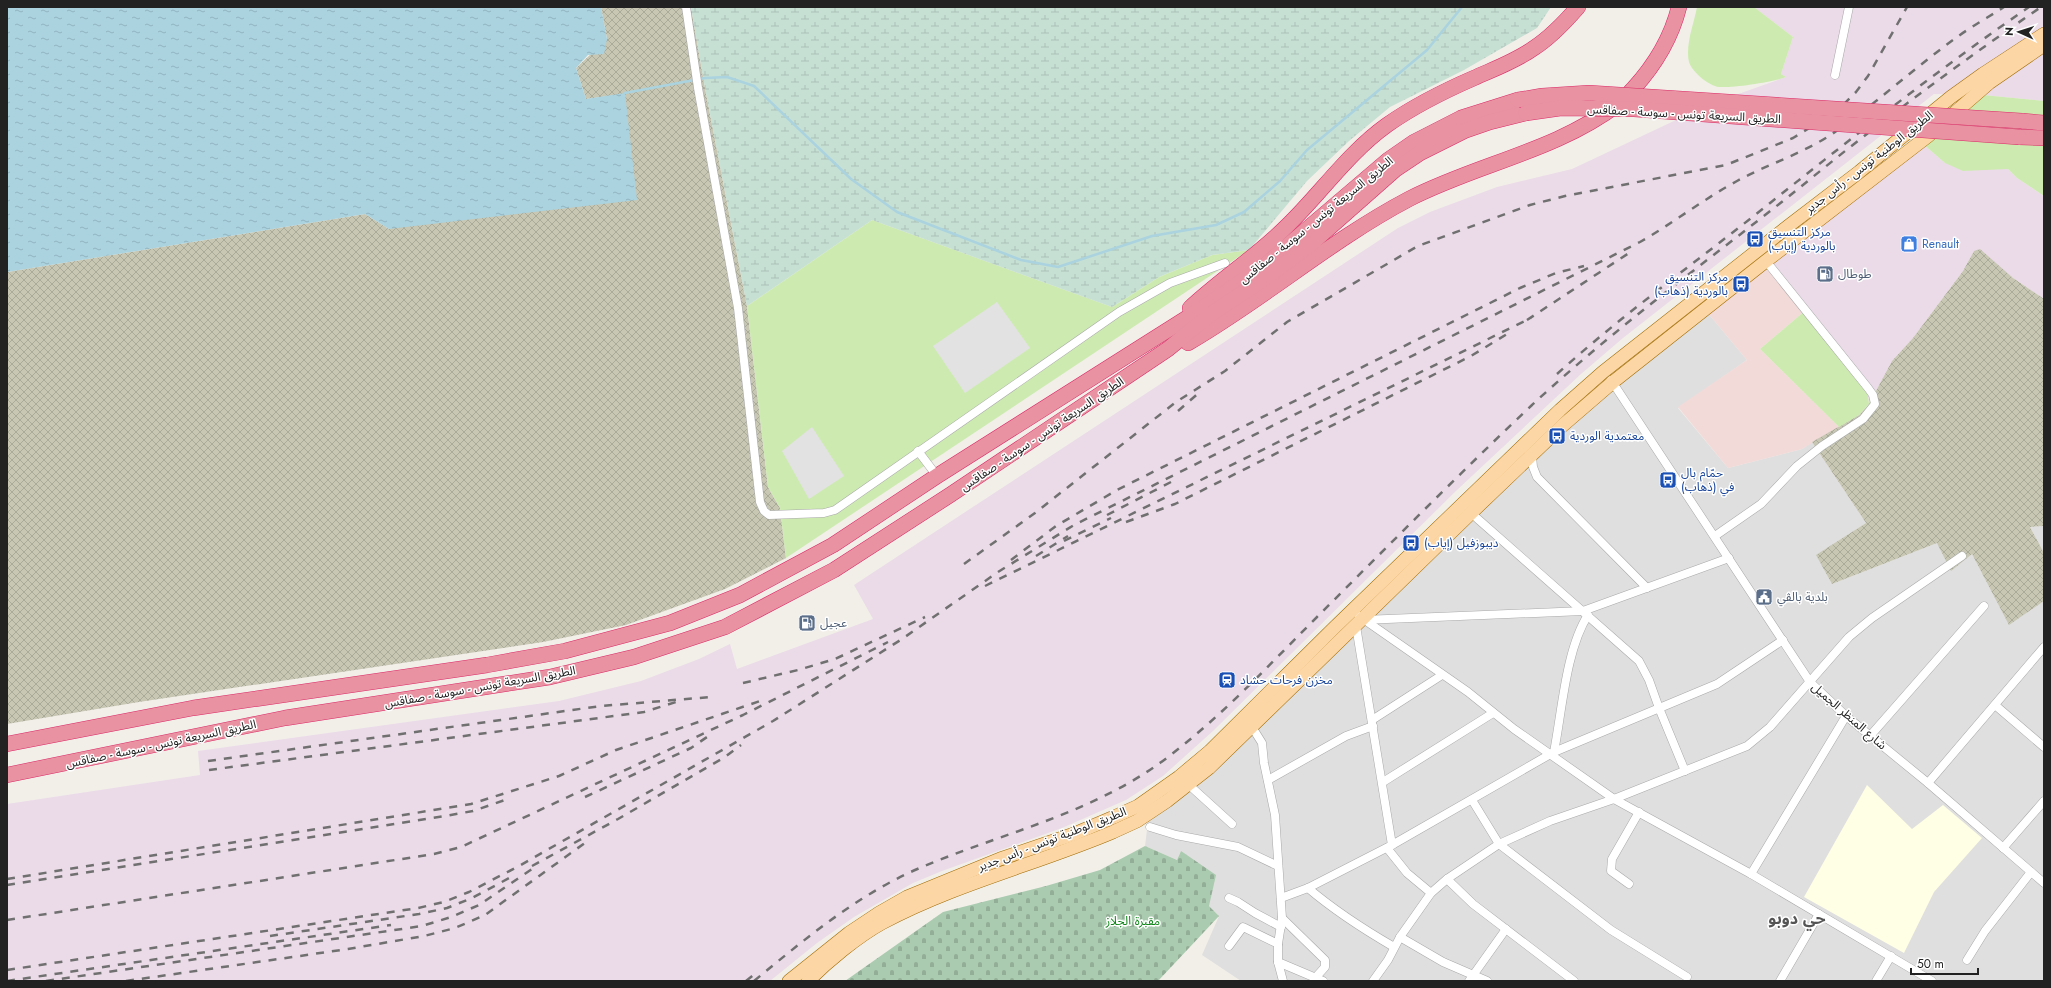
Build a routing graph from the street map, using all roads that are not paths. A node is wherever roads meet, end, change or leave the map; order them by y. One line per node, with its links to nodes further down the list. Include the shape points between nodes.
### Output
1 (686, 7): 16 (street, via 738,308 760,502 764,511 774,516 829,512)
2 (1578, 7): 12 (highway, via 1551,35 1533,49 1431,98 1364,142 1286,228 1208,291)
3 (1678, 7): 13 (highway, via 1674,27 1661,52 1619,104 1589,124 1410,199 1356,230 1221,324 1186,344)
4 (1849, 7): 7 (street)
5 (2044, 34): 14 (main road, الطريق الوطنية تونس - رأس جدير, via 1951,98)
6 (2044, 45): 10 (main road, الطريق الوطنية تونس - رأس جدير, via 1988,83 1928,136)
7 (1835, 75)
8 (2044, 123): 12 (highway, الطريق السريعة تونس - سوسة - صفاقس, bridge, via 1589,93 1518,100 1461,118 1414,142 1388,160 1265,265)
9 (2044, 138): 13 (highway, الطريق السريعة تونس - سوسة - صفاقس, bridge, via 1634,109 1561,108 1526,113 1464,131 1420,153 1396,169 1311,244 1212,314)
10 (1766, 261): 15 (main road, الطريق الوطنية تونس - رأس جدير); 20 (street, via 1868,388 1875,404 1862,419 1797,466 1761,504)
11 (1225, 263): 16 (street, via 1170,283 1119,312)
12 (1166, 331): 18 (highway, الطريق السريعة تونس - سوسة - صفاقس)
13 (1168, 349): 43 (highway, الطريق السريعة تونس - سوسة - صفاقس, via 834,570 725,627 634,657 550,678 285,718)
14 (1604, 371): 15 (street, شارع المنظر الجميل); 25 (main road, الطريق الوطنية تونس - رأس جدير, via 1560,410)
15 (1613, 382): 17 (main road, الطريق الوطنية تونس - رأس جدير); 20 (street, شارع المنظر الجميل)
16 (918, 451): 18 (street)
17 (1532, 456): 19 (main road, الطريق الوطنية تونس - رأس جدير); 23 (street, via 1537,477)
18 (937, 476): 39 (highway, الطريق السريعة تونس - سوسة - صفاقس, via 833,545 740,595 670,624 629,636 487,665 193,708)
19 (1471, 513): 26 (street); 27 (main road, الطريق الوطنية تونس - رأس جدير)
20 (1715, 536): 22 (street, شارع المنظر الجميل)
21 (1962, 556): 31 (street, via 1872,618 1849,637)
22 (1729, 558): 23 (street); 28 (street, شارع المنظر الجميل)
23 (1646, 588): 26 (street)
24 (1984, 606): 38 (street)
25 (1352, 611): 27 (street); 81 (main road, الطريق الوطنية تونس - رأس جدير, via 1210,751 1138,806 1074,834 1000,859 907,897 849,933)
26 (1586, 613): 27 (street); 33 (street, via 1638,661 1649,680); 41 (street, via 1572,654)
27 (1359, 623): 30 (street); 36 (street); 37 (main road, الطريق الوطنية تونس - رأس جدير)
28 (1783, 640): 31 (street, شارع المنظر الجميل); 33 (street, via 1717,684)
29 (2044, 646): 32 (street)
30 (1442, 675): 34 (street); 36 (street)
31 (1810, 682): 35 (street, شارع المنظر الجميل); 42 (street, via 1770,727 1747,746)
32 (1995, 704): 40 (street); 46 (street)
33 (1659, 708): 41 (street); 42 (street)
34 (1493, 713): 41 (street); 45 (street)
35 (1846, 716): 38 (street, شارع المنظر الجميل); 59 (street)
36 (1373, 723): 44 (street); 45 (street)
37 (1252, 727): 44 (street, via 1262,743); 47 (main road, الطريق الوطنية تونس - رأس جدير)
38 (1870, 736): 46 (street, شارع المنظر الجميل)
39 (7, 744)
40 (2044, 747)
41 (1552, 753): 48 (street); 49 (street)
42 (1685, 771): 48 (street)
43 (11, 776)
44 (1268, 780): 57 (street, via 1275,815)
45 (1383, 782): 55 (street)
46 (1928, 783): 56 (street, شارع المنظر الجميل)
47 (1189, 785): 52 (street); 82 (main road, الطريق الوطنية تونس - رأس جدير, via 1137,821 1113,832 953,892 881,924 826,962)
48 (1614, 798): 51 (street); 54 (street, via 1550,821)
49 (1472, 800): 54 (street); 55 (street)
50 (2044, 800): 56 (street)
51 (1639, 812): 59 (street); 62 (street, via 1612,859 1611,871)
52 (1232, 824)
53 (1150, 827): 57 (street, via 1176,835 1238,847)
54 (1499, 844): 60 (street); 79 (street, via 1611,930)
55 (1390, 846): 63 (street); 64 (street, via 1407,873)
56 (2003, 848): 58 (street, شارع المنظر الجميل)
57 (1278, 866): 66 (street)
58 (2031, 872): 61 (street, شارع المنظر الجميل); 76 (street, via 1985,931)
59 (1751, 874): 67 (street)
60 (1447, 879): 64 (street); 70 (street, via 1473,904)
61 (2044, 883)
62 (1629, 884)
63 (1308, 888): 66 (street); 74 (street, via 1335,911)
64 (1431, 894): 71 (street)
65 (1229, 898): 69 (street)
66 (1281, 898): 68 (street)
67 (1819, 914): 75 (street); 88 (street)
68 (1282, 918): 69 (street); 78 (street, via 1325,960 1325,967)
69 (1281, 927): 72 (street)
70 (1506, 929): 80 (street); 87 (street)
71 (1400, 937): 74 (street); 80 (street)
72 (1278, 944): 73 (street, via 1244,927); 77 (street)
73 (1229, 946)
74 (1394, 947): 85 (street)
75 (1891, 956): 89 (street); 90 (street)
76 (1967, 960)
77 (1278, 962): 78 (street); 83 (street)
78 (1316, 977): 84 (street)
79 (1687, 977)
80 (1471, 978): 86 (street)
81 (789, 981)
82 (808, 981)
83 (1283, 981)
84 (1324, 981)
85 (1373, 981)
86 (1487, 981)
87 (1574, 981)
88 (1780, 981)
89 (1876, 981)
90 (1932, 981)

